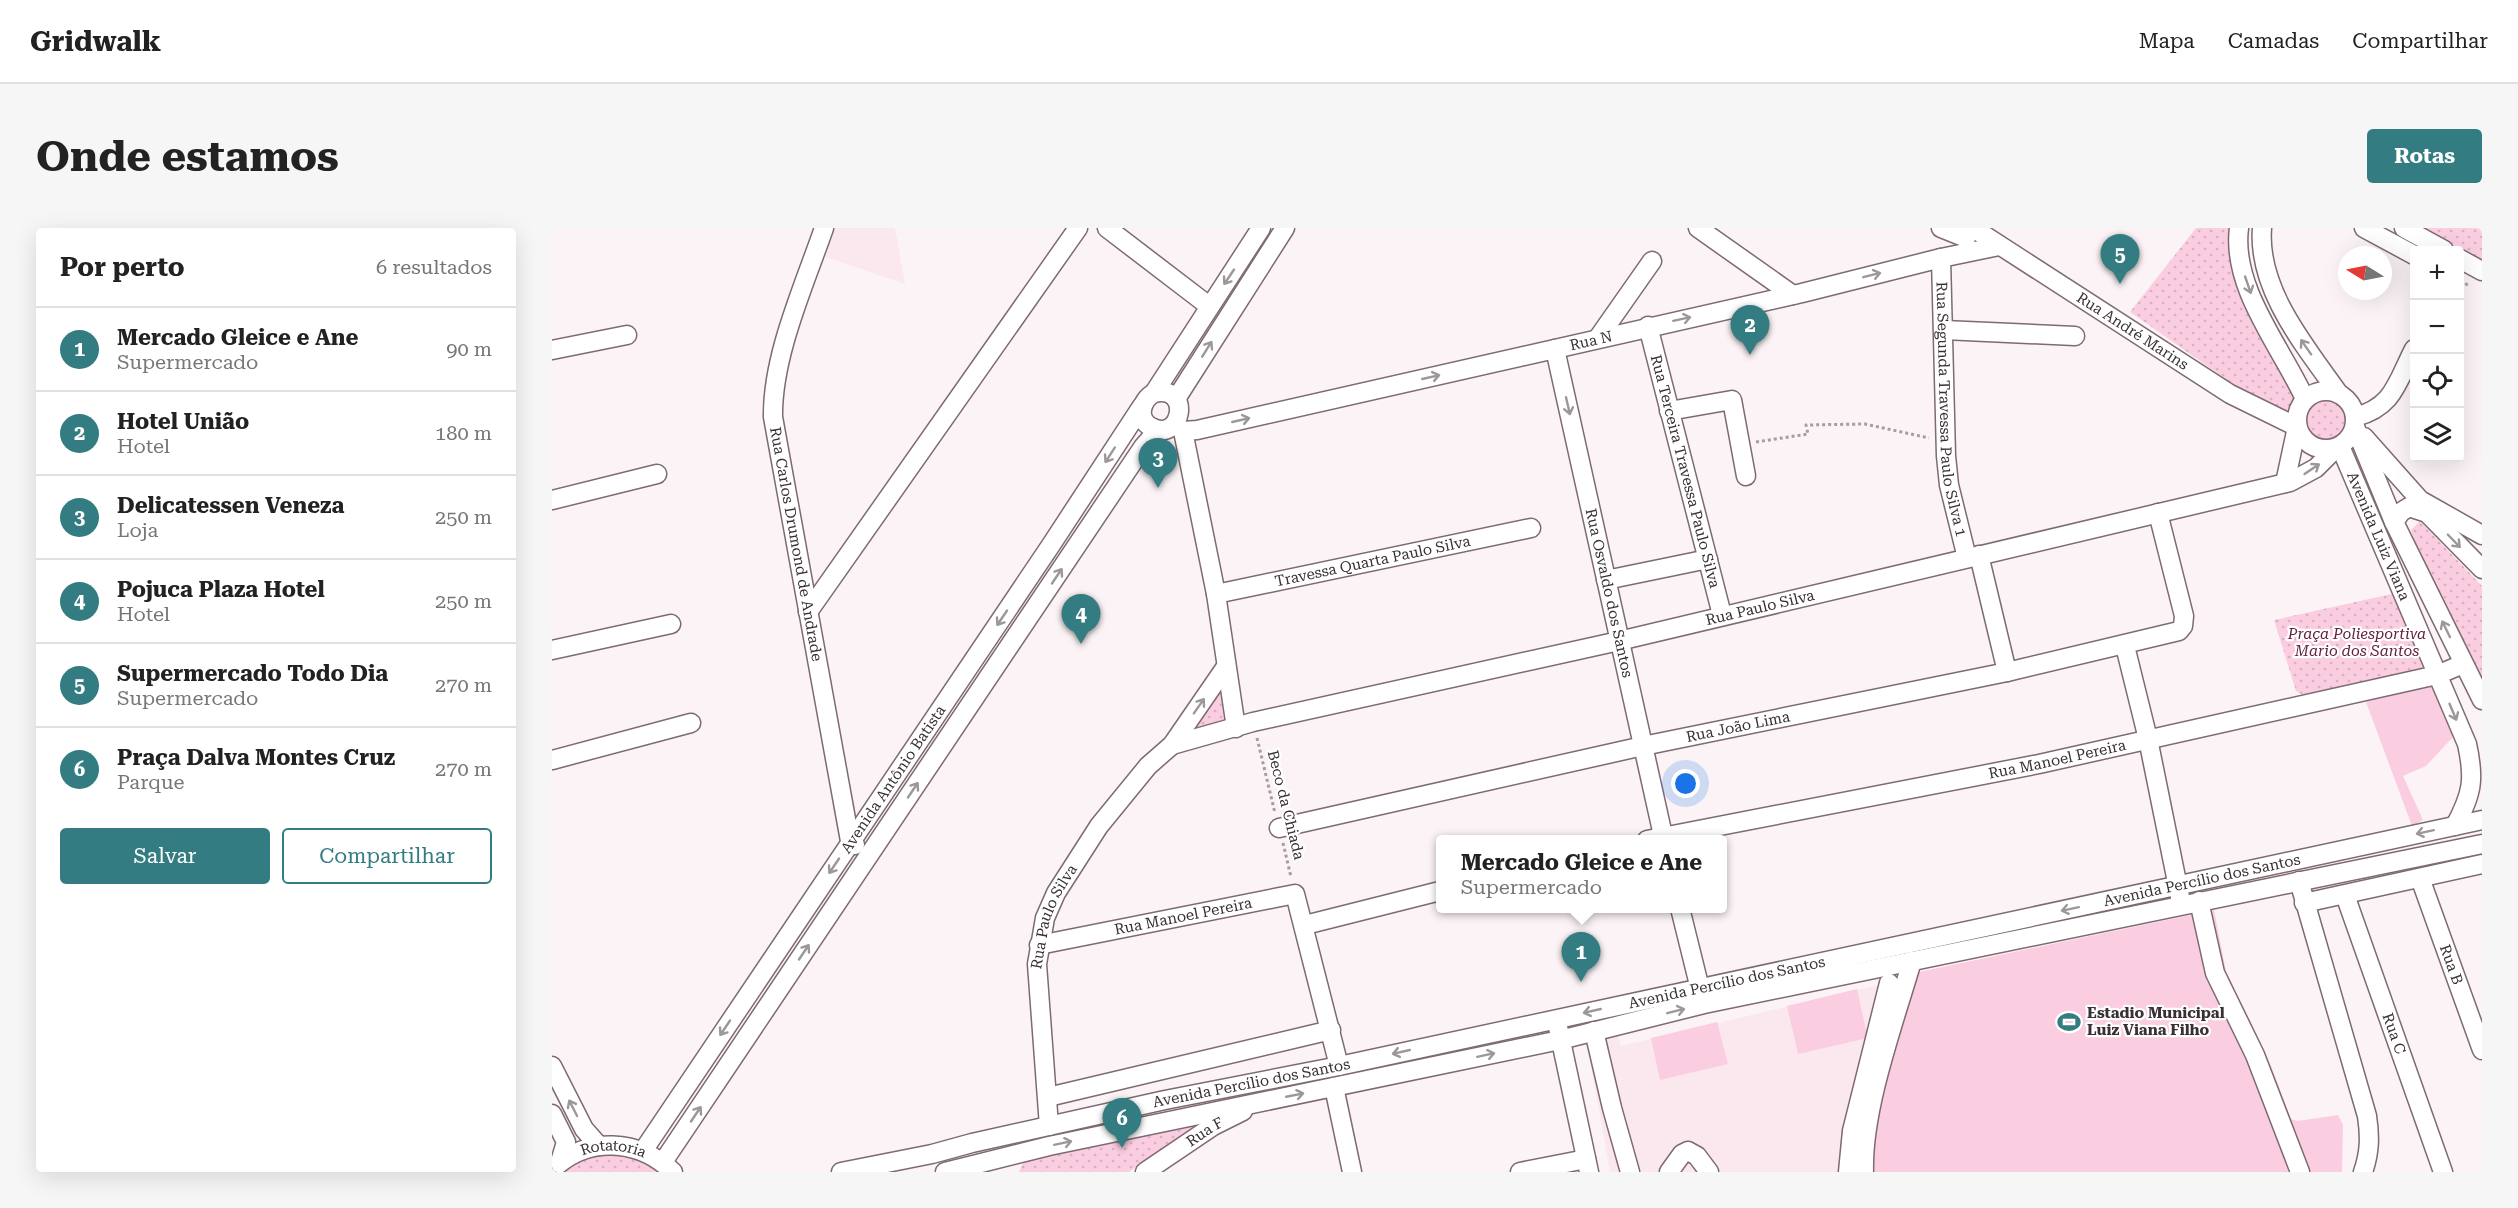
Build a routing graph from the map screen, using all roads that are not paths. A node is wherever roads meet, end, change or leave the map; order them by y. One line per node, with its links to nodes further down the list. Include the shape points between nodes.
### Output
1 (824, 228): 54 (street, Rua Carlos Drumond de Andrade, via 778,364 773,394 773,417)
2 (1078, 228): 54 (street)
3 (1107, 228): 22 (street)
4 (1285, 228): 13 (street)
5 (1698, 228): 21 (street)
6 (1941, 228): 12 (street, Rua André Marins)
7 (2239, 228): 33 (street, one-way to 33, via 2242,268 2255,304)
8 (2262, 228): 31 (street, Avenida Luiz Viana, one-way to 8, via 2293,329 2277,297 2264,263)
9 (2364, 228): 16 (street)
10 (2403, 228): 15 (street)
11 (1260, 230): 13 (street); 22 (street, Avenida Antônio Batista, one-way to 22)
12 (1968, 231): 14 (street, Rua André Marins); 17 (street, via 1963,248)
13 (1274, 243): 32 (street, one-way to 13)
14 (1999, 246): 17 (street, Rua N); 38 (street, Rua André Marins, via 2230,394)
15 (2437, 246)
16 (2410, 252)
17 (1949, 256): 21 (street, Rua N, one-way to 17); 24 (street, Rua Segunda Travessa Paulo Silva 1)
18 (1652, 261): 27 (street)
19 (2464, 261): 20 (street)
20 (2482, 271)
21 (1793, 295): 23 (street, Rua N, one-way to 21)
22 (1209, 306): 34 (street, Avenida Antônio Batista)
23 (1648, 326): 27 (street, Rua N); 35 (street, Rua Terceira Travessa Paulo Silva)
24 (1944, 330): 26 (street); 49 (street, Rua Segunda Travessa Paulo Silva 1, via 1949,485)
25 (627, 335): 29 (street)
26 (2075, 336)
27 (1598, 338): 28 (street, Rua N)
28 (1555, 349): 37 (street, Rua N, one-way to 28, via 1197,430); 52 (street, Rua Osvaldo dos Santos, one-way to 52)
29 (552, 350)
30 (2412, 354): 36 (street, via 2386,402)
31 (2339, 394): 33 (street, via 2321,391); 36 (street, Avenida Luiz Viana, via 2352,408)
32 (1176, 399): 34 (street, via 1166,392); 37 (street)
33 (2305, 399): 38 (street, via 2296,417)
34 (1148, 400): 39 (street, via 1142,412 1146,424); 76 (street, Avenida Antônio Batista, one-way to 76)
35 (1669, 411): 42 (street, via 1732,400); 50 (street, Rua Terceira Travessa Paulo Silva)
36 (2355, 422): 40 (street, via 2351,436); 46 (street, Avenida Luiz Viana); 48 (street, via 2420,500)
37 (1179, 427): 39 (street, Avenida Antônio Batista); 53 (street)
38 (2296, 427): 40 (street, via 2307,444 2325,450); 43 (street)
39 (1158, 430): 79 (street, Avenida Antônio Batista, one-way to 39)
40 (2337, 447): 43 (street, Rua Paulo Silva, one-way to 40, via 2316,468); 63 (street, Avenida Luiz Viana)
41 (657, 474): 44 (street)
42 (1746, 476)
43 (2285, 483): 45 (street, Rua Paulo Silva)
44 (552, 500)
45 (2158, 513): 49 (street, Rua Paulo Silva); 58 (street, Rua João Lima, via 2184,616 2183,626 2178,632)
46 (2394, 522): 51 (street, one-way to 51, via 2409,507 2427,513); 60 (street, Avenida Luiz Viana, one-way to 46)
47 (1531, 528): 53 (street, Travessa Quarta Paulo Silva)
48 (2482, 535)
49 (1973, 556): 55 (street, Rua Paulo Silva); 62 (street, Rua Segunda Travessa Paulo Silva 1)
50 (1708, 559): 52 (street); 55 (street, Rua Terceira Travessa Paulo Silva)
51 (2482, 569)
52 (1606, 580): 57 (street, Rua Osvaldo dos Santos)
53 (1216, 594): 61 (street)
54 (808, 612): 76 (street, Rua Carlos Drumond de Andrade)
55 (1722, 615): 57 (street, Rua Paulo Silva)
56 (671, 624): 59 (street)
57 (1619, 641): 66 (street, Rua Paulo Silva); 69 (street, Rua Osvaldo dos Santos)
58 (2125, 646): 62 (street, Rua João Lima); 67 (street)
59 (552, 650)
60 (2463, 664): 63 (street, Rua Manoel Pereira); 64 (street, Avenida Luiz Viana)
61 (1225, 668): 66 (street); 68 (street, Rua Paulo Silva, one-way to 61)
62 (2007, 672): 69 (street, Rua João Lima)
63 (2437, 675): 67 (street, Rua Manoel Pereira); 72 (street, Avenida Luiz Viana, one-way to 72, via 2467,744 2471,763 2469,799)
64 (2482, 700)
65 (690, 723): 70 (street)
66 (1244, 725): 68 (street, Rua Paulo Silva)
67 (2148, 739): 75 (street, Rua Manoel Pereira); 85 (street)
68 (1172, 744): 92 (street, Rua Paulo Silva, via 1123,794 1080,854 1056,893)
69 (1643, 746): 73 (street, Rua João Lima); 74 (street, Rua Osvaldo dos Santos)
70 (552, 760)
71 (2482, 820): 72 (street, Avenida Percílio dos Santos)
72 (2455, 826): 78 (street, Avenida Percílio dos Santos, one-way to 78)
73 (1279, 828)
74 (1658, 835)
75 (1673, 835)
76 (850, 842): 79 (street); 113 (street, Avenida Antônio Batista, one-way to 113)
77 (2482, 844): 82 (street, Avenida Percílio dos Santos)
78 (2315, 855): 80 (street, Avenida Percílio dos Santos); 82 (street)
79 (868, 856): 119 (street, Avenida Antônio Batista, one-way to 79)
80 (2282, 863): 84 (street); 85 (street, Avenida Percílio dos Santos)
81 (2482, 864): 83 (street)
82 (2319, 877): 84 (street, Avenida Percílio dos Santos)
83 (2420, 878): 87 (street); 101 (street, Rua B)
84 (2292, 882): 88 (street, Avenida Percílio dos Santos); 89 (street)
85 (2177, 886): 88 (street); 94 (street, Avenida Percílio dos Santos, one-way to 94)
86 (1436, 892): 91 (street)
87 (2345, 895): 89 (street); 132 (street, Rua C)
88 (2190, 903): 93 (street, Avenida Percílio dos Santos); 130 (street, via 2215,973 2255,1055)
89 (2304, 903): 131 (street, via 2367,1116 2370,1136)
90 (1681, 913): 96 (street)
91 (1305, 925): 92 (street, Rua Manoel Pereira, via 1295,894); 98 (street)
92 (1039, 945): 106 (street, Rua Paulo Silva, via 1041,1036)
93 (1912, 961): 94 (street, Avenida Percílio dos Santos); 129 (street, via 1880,1069 1863,1149)
94 (1861, 962): 96 (street, Avenida Percílio dos Santos)
95 (1889, 982): 128 (street, via 1852,1131)
96 (1701, 996): 97 (street, Avenida Percílio dos Santos, one-way to 97); 99 (street, Avenida Percílio dos Santos, one-way to 96)
97 (1557, 1019): 100 (street); 103 (street, Avenida Percílio dos Santos, one-way to 103)
98 (1331, 1030): 103 (street); 106 (street)
99 (1594, 1031): 100 (street, Avenida Percílio dos Santos); 125 (street)
100 (1560, 1040): 105 (street, Avenida Percílio dos Santos, one-way to 100); 118 (street)
101 (2482, 1050)
102 (552, 1066): 112 (street, one-way to 102, via 584,1129)
103 (1339, 1066): 104 (street, Avenida Percílio dos Santos)
104 (1266, 1081): 107 (street); 109 (street, Avenida Percílio dos Santos)
105 (1334, 1087): 107 (street, Avenida Percílio dos Santos, one-way to 105); 123 (street)
106 (1048, 1097): 109 (street, Rua Paulo Silva)
107 (1269, 1099): 114 (street, Avenida Percílio dos Santos, one-way to 107); 122 (street, Rua F, via 1213,1126)
108 (552, 1114): 116 (street, via 566,1142)
109 (1049, 1126): 110 (street, Avenida Percílio dos Santos)
110 (1022, 1132): 111 (street, Avenida Percílio dos Santos); 114 (street)
111 (972, 1143): 115 (street); 117 (street, Avenida Percílio dos Santos)
112 (599, 1146): 113 (street, Rotatoria, via 625,1145); 116 (street, Rotatoria, via 570,1155)
113 (643, 1150): 119 (street, Rotatoria)
114 (1017, 1160): 115 (street, Avenida Percílio dos Santos)
115 (976, 1165): 121 (street, Avenida Percílio dos Santos)
116 (556, 1166)
117 (894, 1166): 120 (street, Avenida Percílio dos Santos)
118 (1587, 1166): 124 (street)
119 (668, 1167)
120 (841, 1172)
121 (945, 1172)
122 (1145, 1172)
123 (1352, 1172)
124 (1520, 1172)
125 (1630, 1172)
126 (1669, 1172): 127 (street, via 1688,1151)
127 (1710, 1172)
128 (1848, 1172)
129 (1864, 1172)
130 (2300, 1172)
131 (2363, 1172)
132 (2443, 1172)

